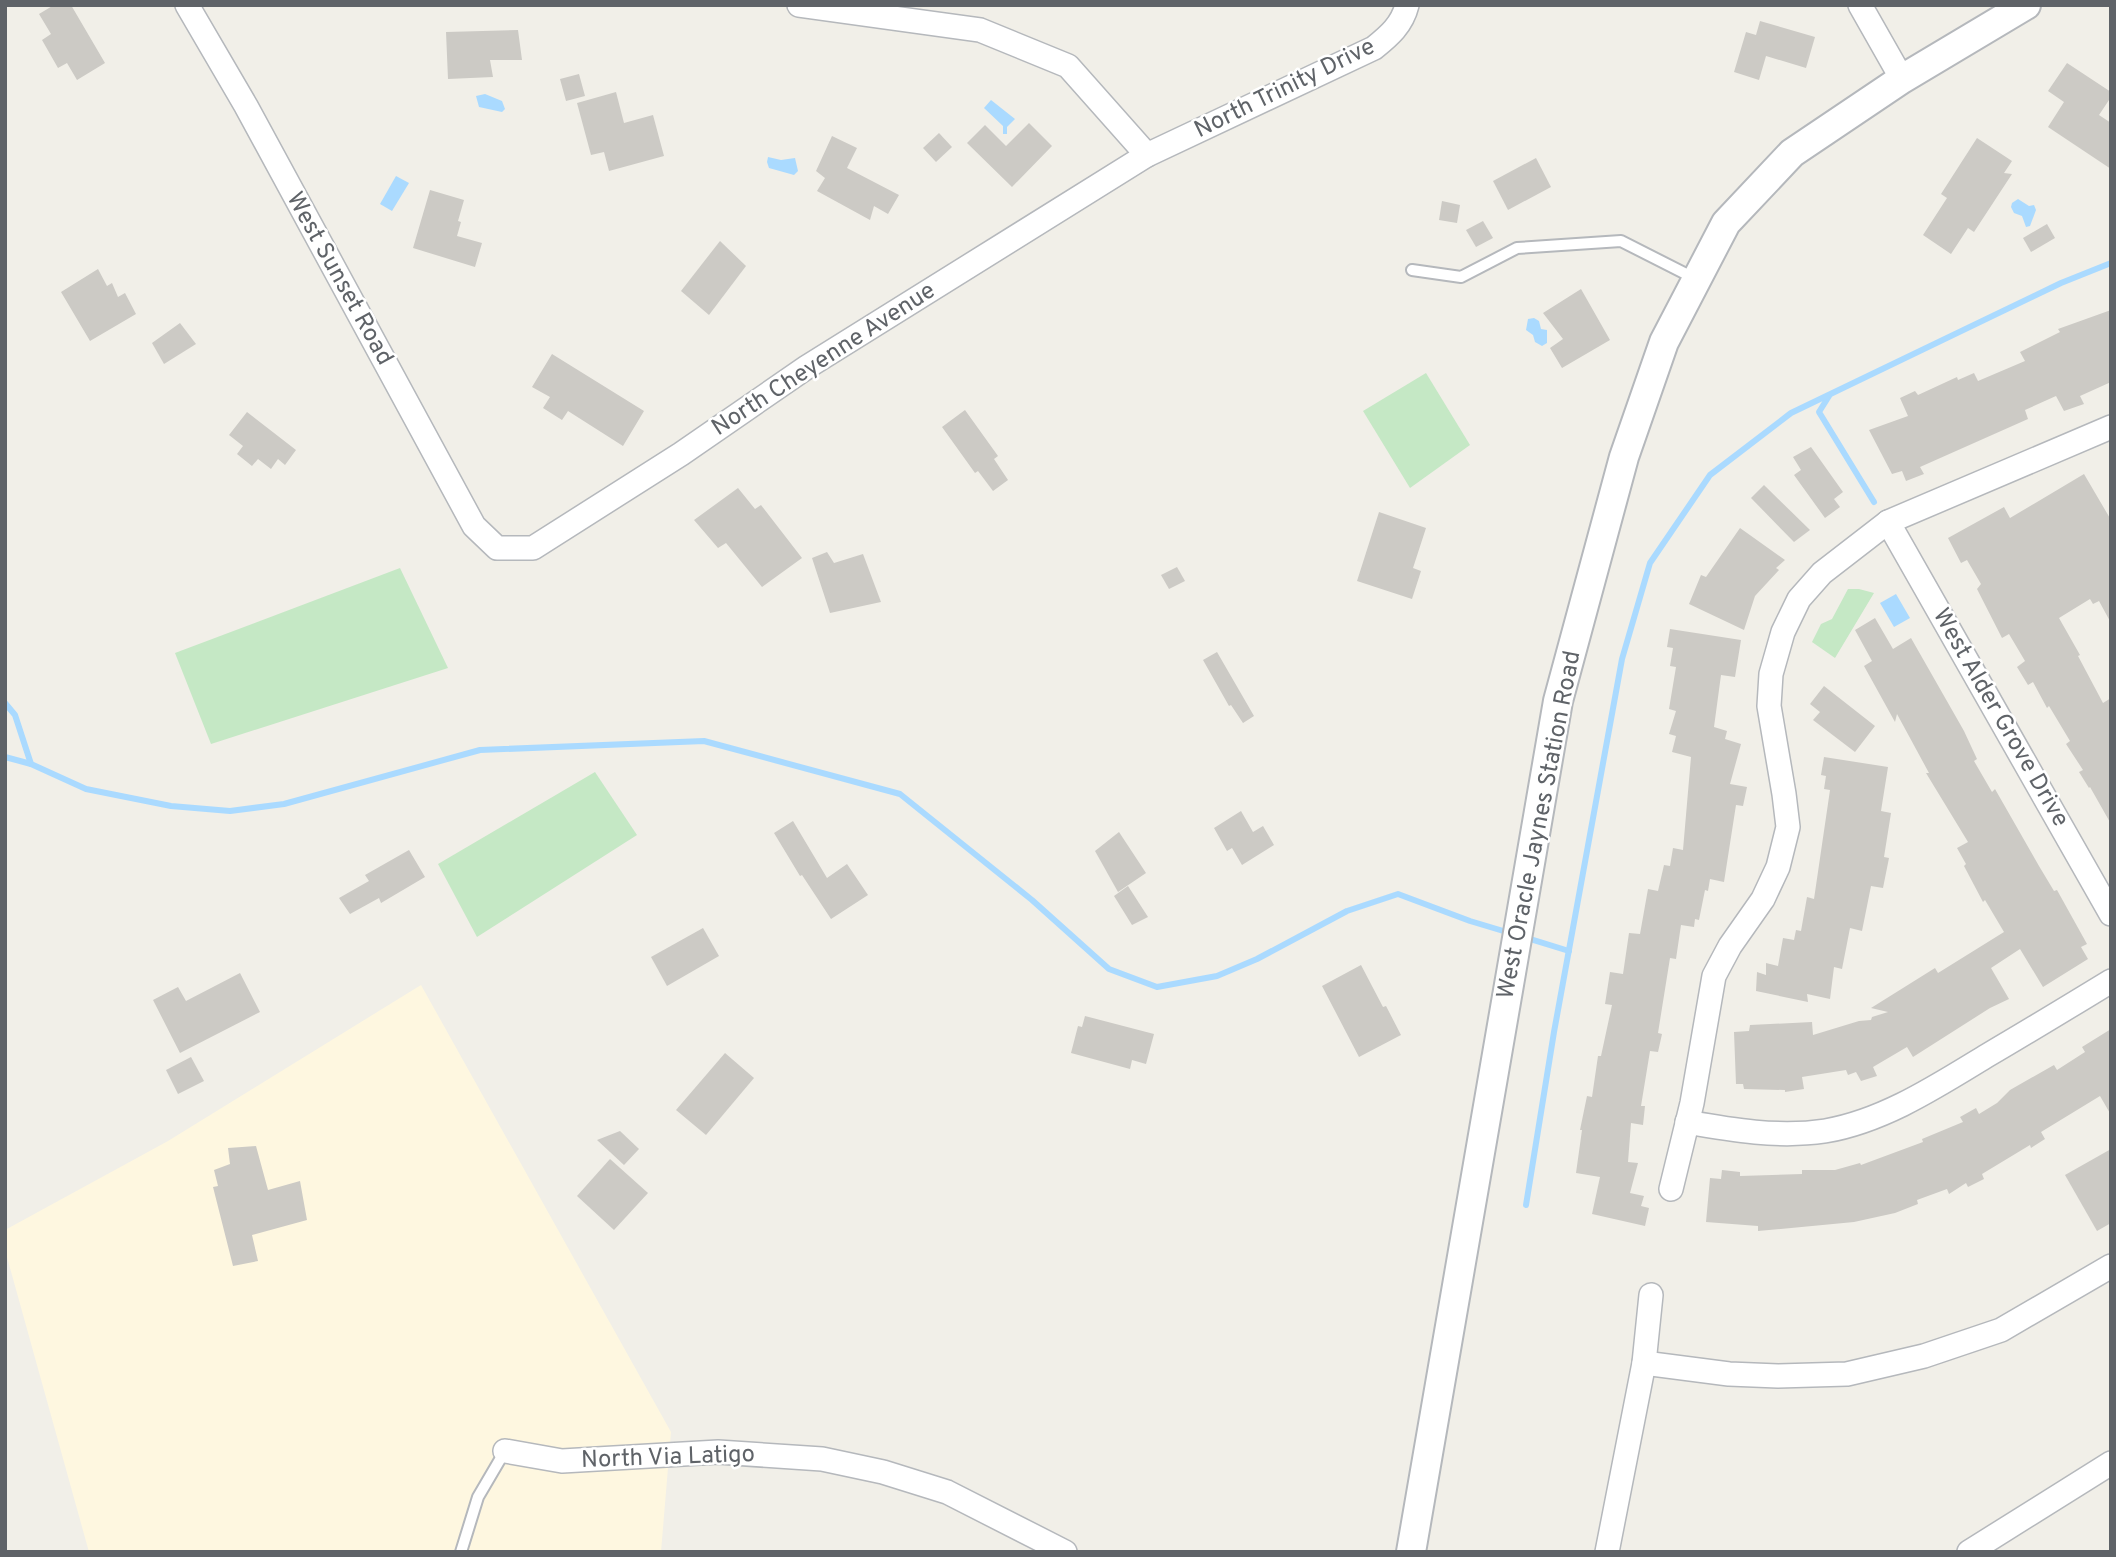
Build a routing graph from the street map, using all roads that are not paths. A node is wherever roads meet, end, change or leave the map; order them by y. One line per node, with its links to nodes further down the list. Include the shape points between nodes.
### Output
1 (187, 5): 12 (street, West Sunset Road, via 474,526)
2 (799, 5): 7 (street, via 980,30 1068,66)
3 (1407, 5): 7 (street, North Trinity Drive, via 1404,18 1374,48)
4 (1860, 5): 6 (street)
5 (2025, 5): 6 (street, West Oracle Jaynes Station Road)
6 (1902, 79): 9 (street, West Oracle Jaynes Station Road, via 1792,153 1726,223)
7 (1147, 155): 12 (street, North Cheyenne Avenue, via 807,367 533,548)
8 (1412, 270): 9 (lane, via 1461,277 1517,248 1621,241)
9 (1697, 279): 24 (street, West Oracle Jaynes Station Road, via 1664,342 1624,457 1558,701)
10 (2110, 429): 11 (street)
11 (1888, 522): 13 (street, West Alder Grove Drive); 15 (street, via 1822,573 1798,599 1783,632 1771,674 1769,706 1787,827 1763,899 1714,976)
12 (497, 548)
13 (2111, 914)
14 (2111, 981): 15 (street, via 1915,1100 1864,1119 1825,1130 1778,1134)
15 (1687, 1122): 16 (street)
16 (1671, 1189)
17 (2111, 1266): 19 (street, via 2001,1330 1924,1356 1847,1374 1728,1374)
18 (1651, 1295): 19 (street)
19 (1644, 1363): 25 (street)
20 (505, 1451): 22 (lane, via 478,1497); 23 (street, North Via Latigo, via 562,1461 718,1452 822,1459 947,1492)
21 (2111, 1463): 26 (street)
22 (461, 1552)
23 (1065, 1552)
24 (1411, 1552)
25 (1607, 1552)
26 (1969, 1552)

